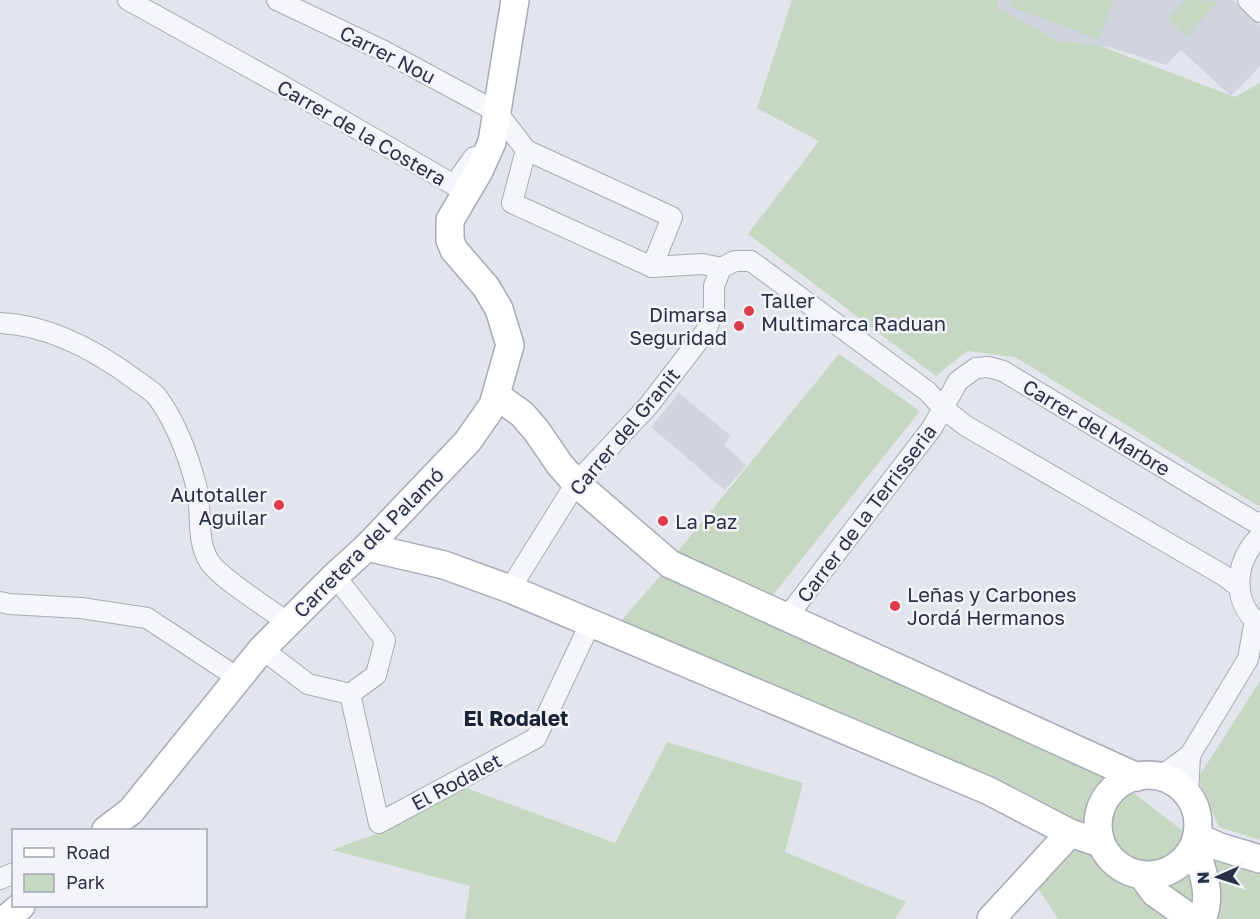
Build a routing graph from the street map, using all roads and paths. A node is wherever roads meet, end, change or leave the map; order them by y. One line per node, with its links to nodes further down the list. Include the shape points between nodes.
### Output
1 (128, 0): 6 (street, Carrer de la Costera, via 454,185 488,136)
2 (277, 0): 6 (street, Carrer Nou, via 376,47)
3 (515, 0): 6 (street)
4 (1248, 0): 5 (street)
5 (1260, 12)
6 (497, 112): 7 (street); 11 (street, Carretera del Palamó, via 492,142 450,220 449,229 454,250 486,287 499,309 510,345)
7 (526, 150): 8 (street, via 512,202); 8 (street, via 672,216)
8 (652, 267): 9 (street, via 703,264)
9 (721, 268): 12 (street, via 735,261 751,261 927,391); 13 (street, Carrer del Granit, via 706,331 649,405)
10 (0, 323): 24 (street, via 55,334 89,350 157,395 177,428 197,487 201,542 209,563)
11 (497, 396): 13 (street, via 522,414); 16 (street, Carretera del Palamó, via 468,441)
12 (944, 409): 14 (street, Carrer del Marbre, via 958,381 976,368 1003,371); 18 (street, via 966,426); 21 (street, Carrer de la Terrisseria)
13 (576, 483): 19 (street, Carrer del Granit); 21 (street, via 670,564)
14 (1260, 524)
15 (1260, 537): 18 (street, via 1244,558)
16 (367, 547): 17 (street, Carretera del Palamó); 19 (street, via 444,565)
17 (335, 576): 24 (street, Carretera del Palamó); 28 (street, via 385,640 376,675)
18 (1239, 587): 23 (street)
19 (510, 589): 22 (street)
20 (0, 602): 27 (street, via 147,618)
21 (787, 617): 30 (street)
22 (591, 622): 28 (street, El Rodalet, via 536,738 379,823); 33 (street, via 987,790)
23 (1257, 622): 26 (street)
24 (288, 623): 25 (street, Carretera del Palamó)
25 (262, 649): 27 (street, Carretera del Palamó); 28 (street, via 308,684)
26 (1254, 655): 29 (street)
27 (238, 678): 32 (street, Carretera del Palamó, via 131,811)
28 (350, 694)
29 (1190, 755): 30 (street); 31 (street)
30 (1149, 776): 31 (street); 35 (street, via 1129,779 1107,796 1097,824)
31 (1188, 795): 34 (street, via 1196,811)
32 (108, 829)
33 (1070, 833): 35 (street); 41 (street)
34 (1196, 842): 36 (street); 37 (street, via 1184,862 1165,873); 39 (street, via 1207,887 1206,909)
35 (1100, 843): 37 (street, via 1110,858 1128,871)
36 (1260, 859)
37 (1142, 875): 39 (street, via 1155,893)
38 (20, 907): 40 (street)
39 (1188, 917)
40 (6, 919)
41 (991, 919)

